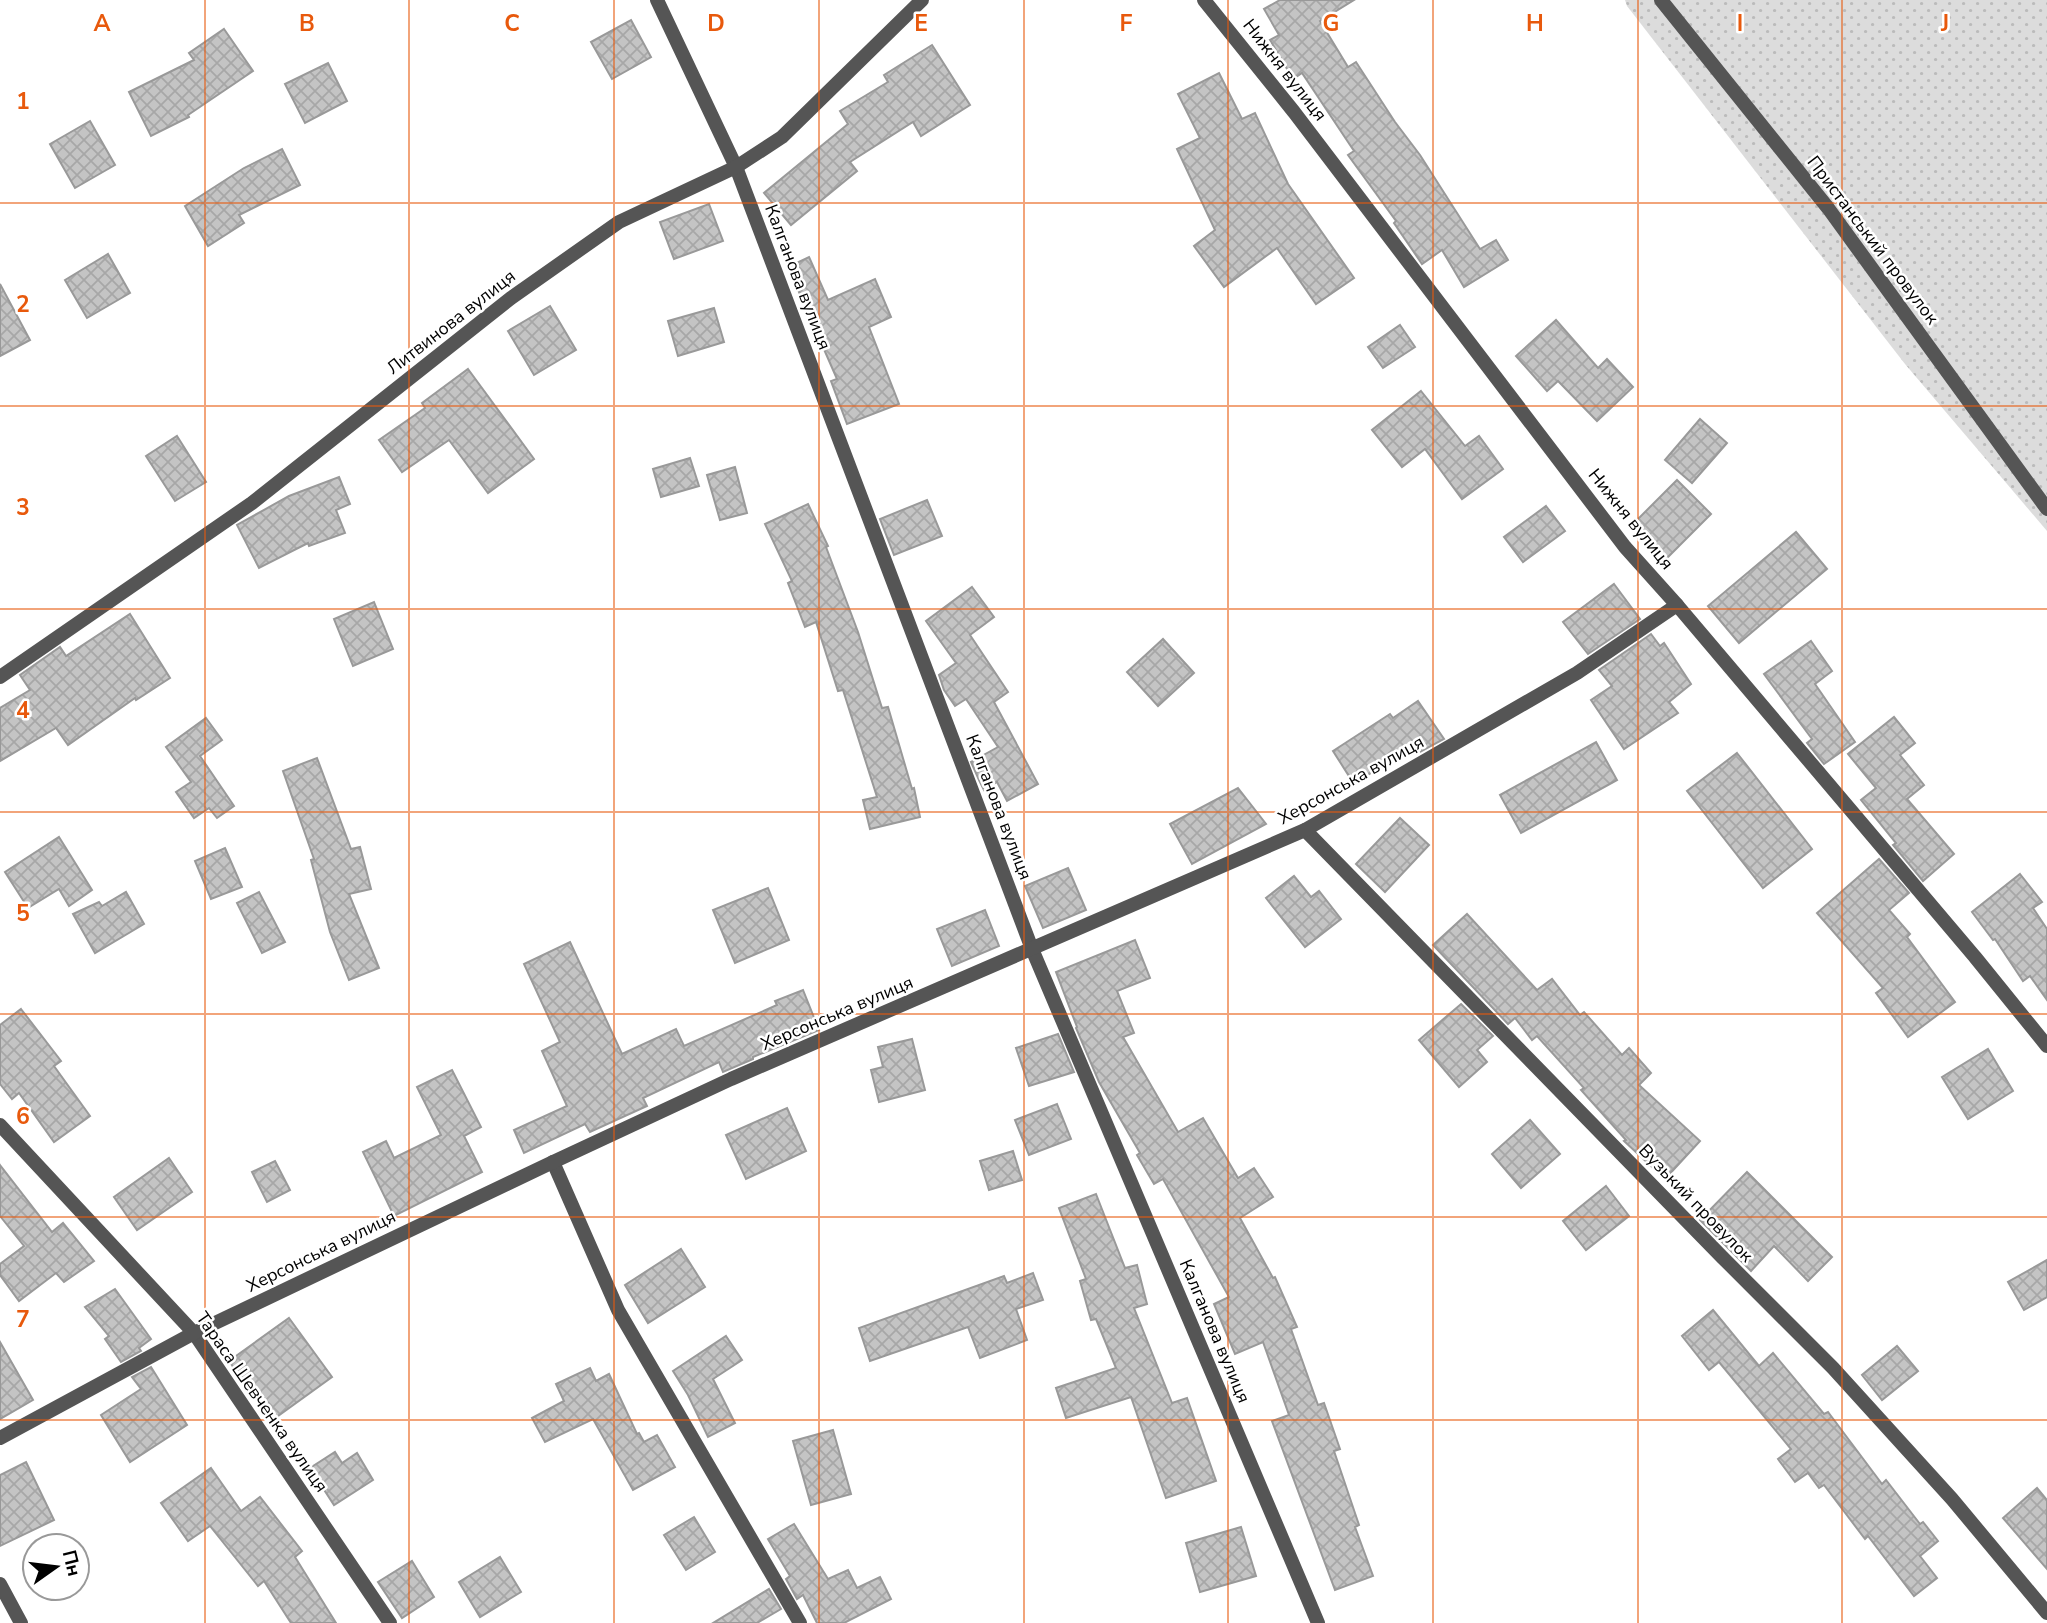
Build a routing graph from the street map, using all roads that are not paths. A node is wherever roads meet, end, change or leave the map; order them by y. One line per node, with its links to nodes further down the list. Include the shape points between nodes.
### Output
1 (657, 0): 5 (street, Калганова вулиця)
2 (922, 0): 5 (street, Литвинова вулиця, via 782,137)
3 (1204, 0): 7 (street, Нижня вулиця, via 1625,547)
4 (1661, 0): 6 (street, Пристанський провулок, via 1828,208)
5 (736, 167): 8 (street, Литвинова вулиця, via 619,222 511,298 252,503); 10 (street, Калганова вулиця)
6 (2047, 509)
7 (1677, 605): 9 (street, Херсонська вулиця, via 1577,673); 11 (street, Нижня вулиця)
8 (0, 677)
9 (1305, 830): 10 (street, Херсонська вулиця); 17 (street, Вузький провулок, via 1833,1368)
10 (1032, 950): 13 (street, Херсонська вулиця, via 731,1079); 21 (street, Калганова вулиця)
11 (2047, 1046)
12 (0, 1125): 14 (street, Тараса Шевченка вулиця)
13 (553, 1162): 14 (street, Херсонська вулиця); 20 (street, via 618,1310)
14 (194, 1334): 15 (street, Херсонська вулиця); 19 (street, Тараса Шевченка вулиця)
15 (0, 1438)
16 (0, 1584): 18 (street)
17 (2047, 1613)
18 (21, 1623)
19 (390, 1623)
20 (800, 1623)
21 (1318, 1623)

